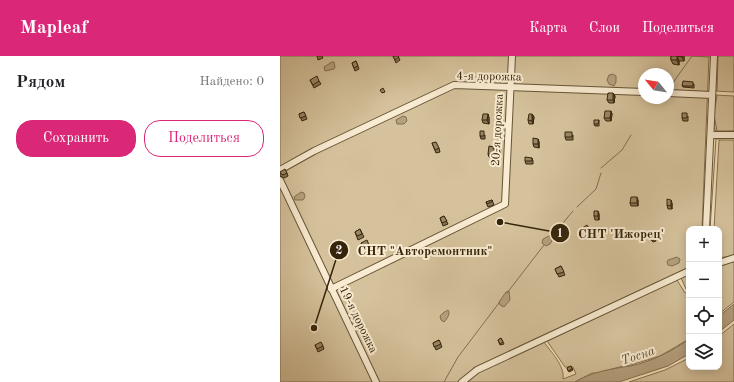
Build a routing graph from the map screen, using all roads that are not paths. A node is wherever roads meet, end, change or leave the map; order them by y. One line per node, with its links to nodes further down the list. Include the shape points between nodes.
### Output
1 (512, 56): 3 (street, 20-я дорожка)
2 (714, 56): 6 (street)
3 (511, 88): 4 (street, 4-я дорожка); 9 (street, 4-я дорожка, via 454,85 314,151); 15 (street, 20-я дорожка, via 505,204)
4 (638, 92)
5 (674, 93): 6 (street)
6 (712, 95): 7 (street)
7 (710, 135): 8 (street); 11 (street)
8 (734, 135)
9 (280, 170)
10 (280, 180): 15 (street, 19-я дорожка)
11 (706, 226)
12 (734, 258): 13 (street)
13 (722, 262)
14 (686, 273): 17 (street, via 477,370)
15 (331, 289): 16 (street, 19-я дорожка)
16 (376, 382)
17 (462, 382)

